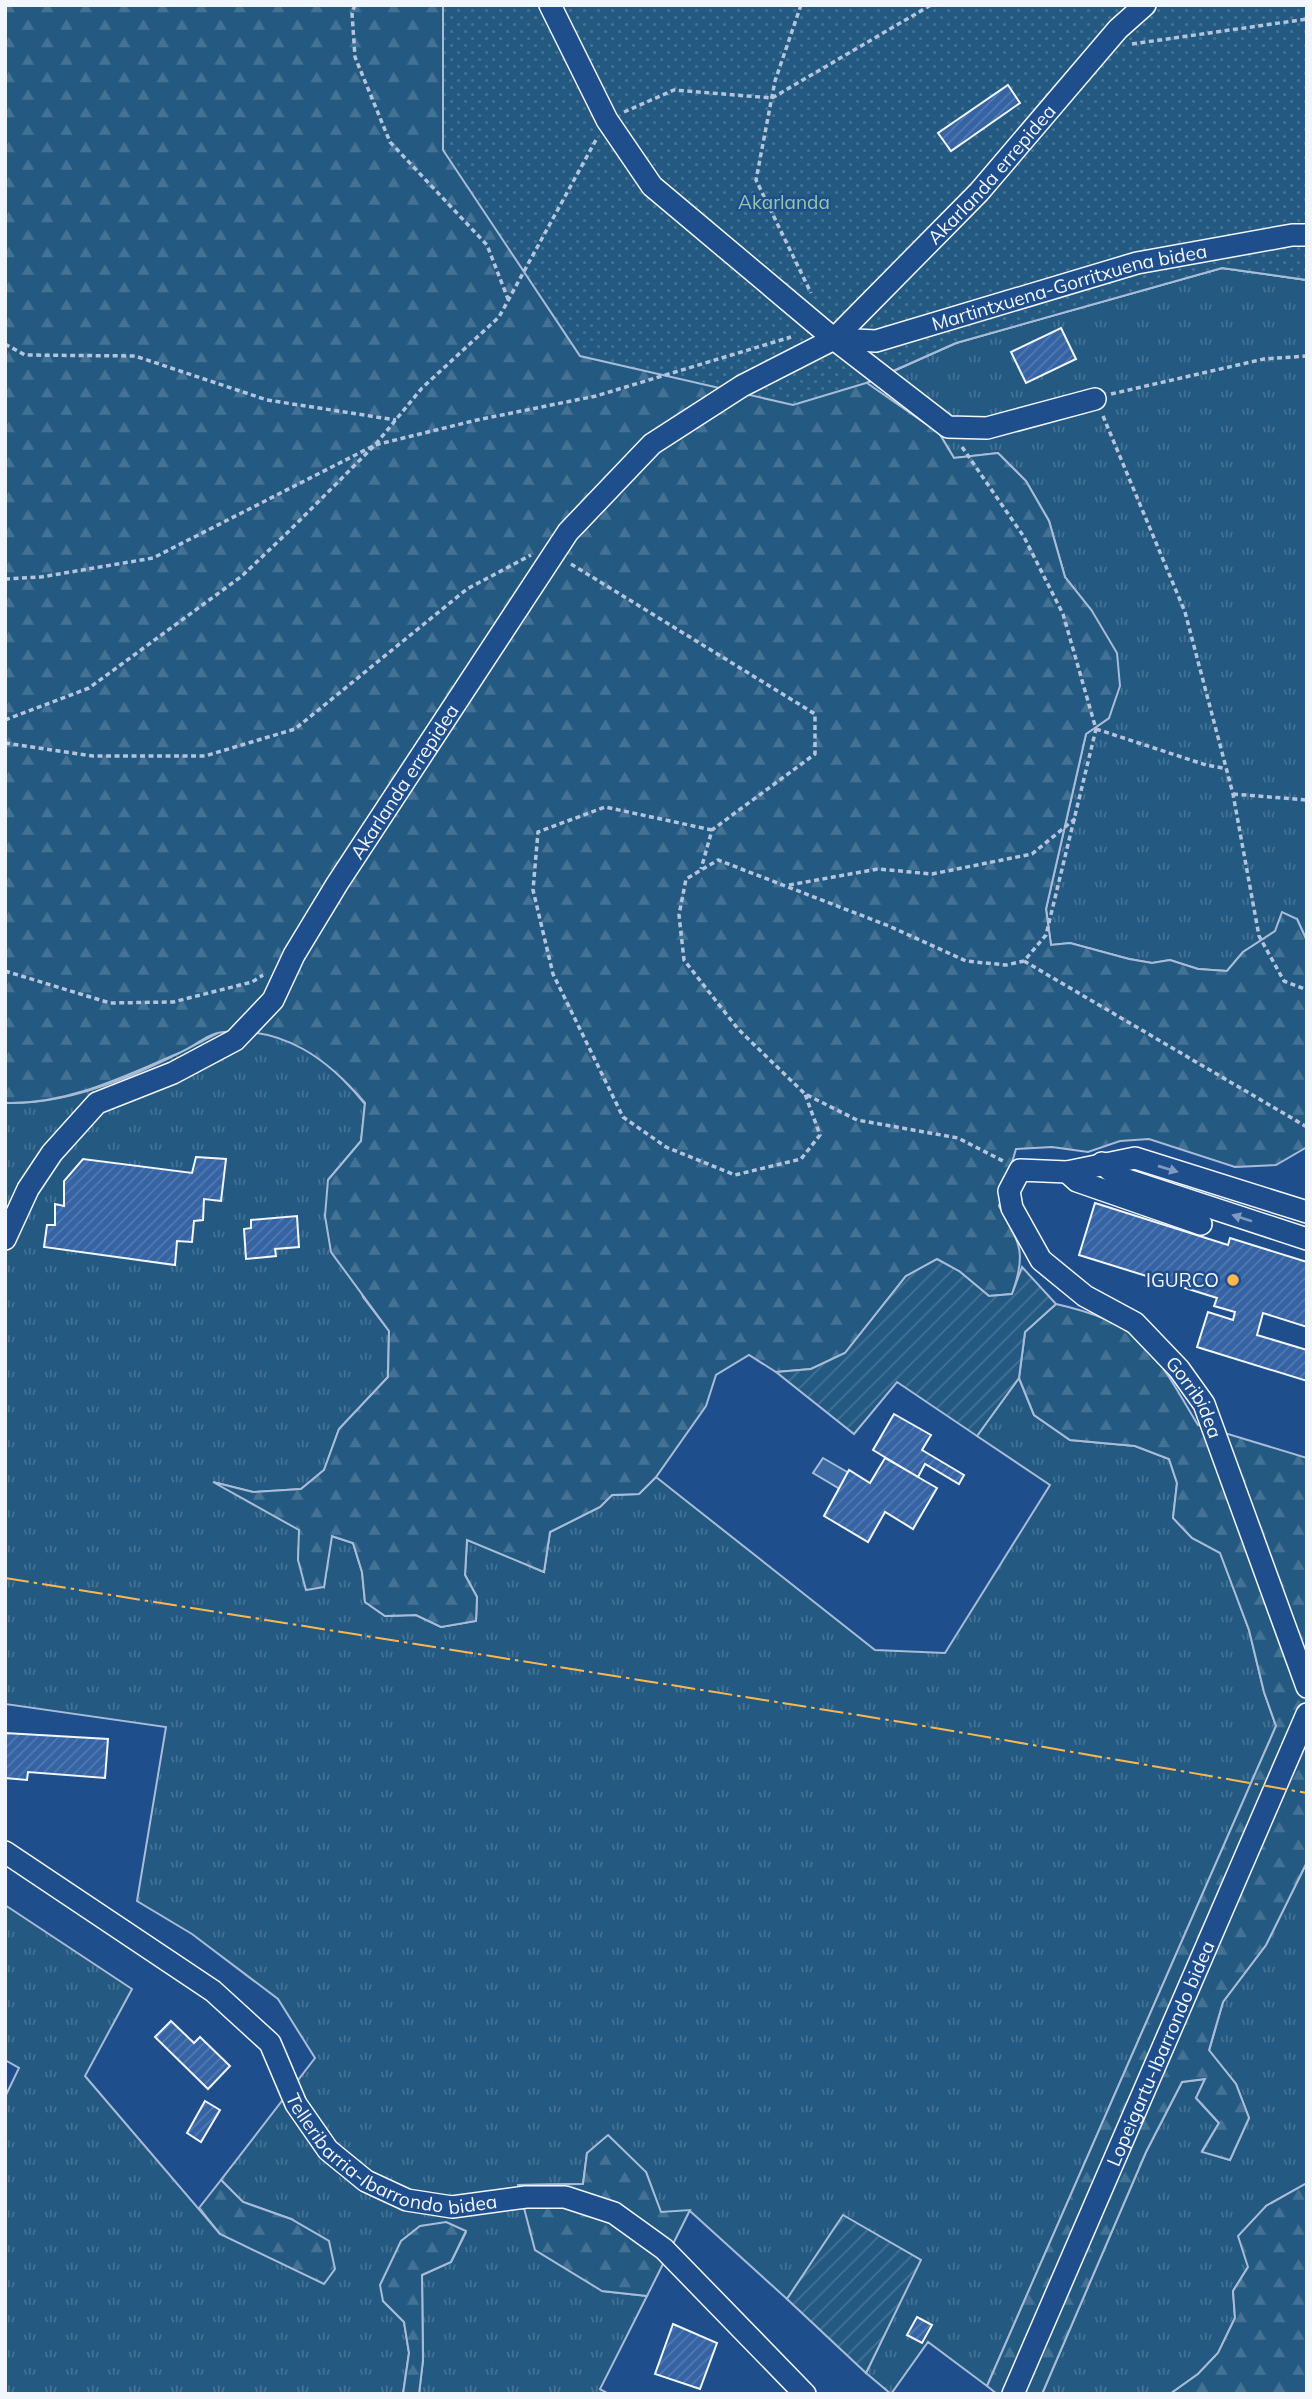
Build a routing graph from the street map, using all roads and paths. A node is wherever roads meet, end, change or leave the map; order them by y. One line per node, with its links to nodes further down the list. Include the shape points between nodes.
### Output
1 (355, 5): 8 (path, via 355,57 390,142 487,245)
2 (550, 5): 11 (street, via 607,120 652,186)
3 (801, 5): 9 (path, via 775,81 756,180)
4 (1145, 5): 6 (street, Akarlanda errepidea)
5 (1307, 19): 6 (path)
6 (1102, 48): 11 (street, Akarlanda errepidea, via 979,192)
7 (1307, 235): 11 (street, Martintxuena-Gorritxuena bidea, via 1137,264 876,341)
8 (508, 299)
9 (816, 301)
10 (794, 337): 17 (path, via 596,396)
11 (834, 339): 16 (street); 18 (street, Akarlanda errepidea, via 742,386 652,444)
12 (5, 344): 15 (path, via 25,355 135,356 267,400)
13 (1307, 356): 14 (path, via 1264,359)
14 (1095, 399): 16 (street, via 986,428); 23 (path, via 1185,612)
15 (396, 420)
16 (948, 427): 21 (path, via 1024,537 1063,614)
17 (375, 445): 19 (path, via 152,558 41,578); 20 (path, via 242,576 89,688)
18 (553, 553): 22 (path, via 527,555 467,589 295,729 205,756 93,756); 27 (path, via 815,714 815,754); 30 (street, Akarlanda errepidea)
19 (5, 579)
20 (5, 720)
21 (1096, 729): 23 (path); 26 (path)
22 (5, 743)
23 (1223, 768): 24 (path)
24 (1233, 794): 25 (path); 33 (path, via 1259,936 1284,981)
25 (1307, 800)
26 (1076, 818): 29 (path, via 1032,854 932,874 878,869); 31 (path, via 1046,935)
27 (712, 830): 28 (path); 34 (path, via 605,807 538,832 533,890 553,974 623,1117 666,1147 735,1175 801,1159 820,1135)
28 (701, 870): 29 (path, via 718,860); 34 (path, via 686,879 679,915 684,960 738,1029)
29 (787, 885): 31 (path, via 966,961 1006,965)
30 (293, 955): 32 (path, via 252,982 173,1002 110,1003); 41 (street, Akarlanda errepidea, via 273,1000 235,1040 173,1073 97,1103 52,1153 28,1189)
31 (1024, 961): 35 (path)
32 (5, 971)
33 (1307, 990)
34 (806, 1094): 37 (path, via 857,1120 958,1138)
35 (1307, 1127)
36 (1102, 1163): 38 (street); 39 (street, one-way to 39, via 1135,1158); 42 (street, one-way to 36, via 1118,1177)
37 (1020, 1170): 38 (street); 43 (street, Gorribidea, via 1009,1191 1012,1208 1041,1260 1084,1296 1135,1323 1179,1369 1203,1404)
38 (1067, 1172): 40 (street, via 1077,1181)
39 (1307, 1212)
40 (1201, 1224)
41 (5, 1239)
42 (1307, 1239)
43 (1307, 1687)
44 (1307, 1714): 47 (street, Lopeigartu-Ibarrondo bidea)
45 (5, 1852): 46 (street, Telleribarria-Ibarrondo bidea, via 213,1991 270,2043 296,2104 328,2150 366,2181 407,2200 452,2207 565,2197 614,2213 664,2249)
46 (805, 2394)
47 (1013, 2394)

